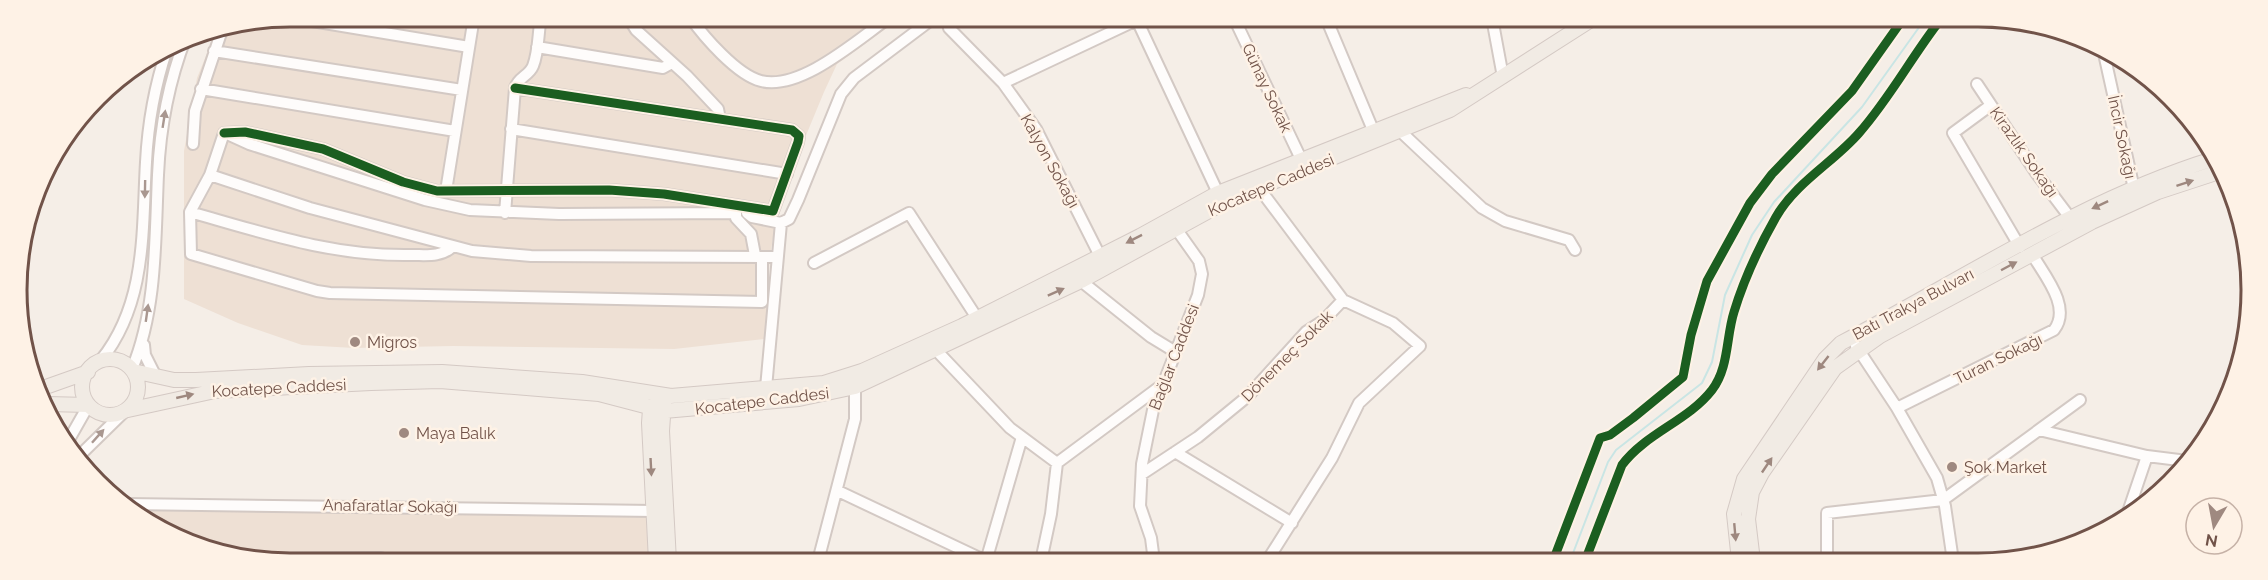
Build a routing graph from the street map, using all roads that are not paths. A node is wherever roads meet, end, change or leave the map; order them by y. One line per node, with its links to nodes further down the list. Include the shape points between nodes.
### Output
1 (348, 27): 16 (street)
2 (472, 27): 16 (street)
3 (540, 27): 17 (street)
4 (634, 27): 22 (street)
5 (699, 27): 6 (street, via 745,73 762,81 801,77)
6 (875, 27)
7 (922, 27): 52 (street, via 854,78 841,94 798,200 789,219)
8 (949, 27): 24 (street, Kalyon Sokağı)
9 (1119, 27): 24 (street)
10 (1142, 27): 47 (street)
11 (1238, 27): 38 (street, Günay Sokak)
12 (1330, 27): 33 (street)
13 (1494, 27): 23 (street)
14 (1580, 27): 23 (main road, Kocatepe Caddesi)
15 (219, 37): 19 (street)
16 (469, 47): 28 (street)
17 (537, 47): 22 (street, via 663,68); 26 (street, via 532,69)
18 (182, 50): 64 (street, one-way to 18, via 161,139 170,86)
19 (214, 51): 27 (street); 28 (street)
20 (164, 59): 68 (street, one-way to 68, via 148,134 139,268 120,331)
21 (2105, 60): 44 (street, İncir Sokağı)
22 (672, 63): 31 (street, via 718,109)
23 (1503, 77): 29 (main road, Kocatepe Caddesi)
24 (1003, 83): 58 (street, Kalyon Sokağı, via 1036,129)
25 (1977, 84): 30 (street, Kirazlık Sokağı)
26 (515, 88): 31 (street); 32 (street)
27 (201, 89): 35 (street); 37 (street, via 195,111)
28 (462, 90): 35 (street)
29 (1477, 92): 33 (main road, Kocatepe Caddesi); 34 (main road, Kocatepe Caddesi, via 1450,110)
30 (1991, 105): 51 (street, Kirazlık Sokağı); 56 (street, Turan Sokağı, via 1953,134)
31 (720, 119): 40 (street, via 796,132 798,142)
32 (511, 129): 40 (street); 46 (street)
33 (1373, 130): 38 (main road, Kocatepe Caddesi)
34 (1399, 130): 43 (main road, Kocatepe Caddesi); 55 (street, via 1482,208 1505,221 1569,240)
35 (455, 131): 45 (street)
36 (224, 133): 42 (street); 45 (street, via 245,132 298,142 403,182); 50 (street, via 425,201)
37 (194, 144)
38 (1301, 159): 47 (main road, Kocatepe Caddesi)
39 (2206, 160): 44 (main road, Batı Trakya Bulvarı)
40 (787, 174): 48 (street, via 773,211)
41 (2214, 174): 56 (main road, Batı Trakya Bulvarı, one-way to 41, via 2158,192)
42 (210, 175): 49 (street); 54 (street, via 310,208)
43 (1259, 188): 53 (main road, Kocatepe Caddesi); 62 (street)
44 (2134, 189): 51 (main road, Batı Trakya Bulvarı, one-way to 51)
45 (446, 191): 46 (street)
46 (505, 191): 48 (street, via 664,194); 50 (street)
47 (1218, 193): 53 (main road, Kocatepe Caddesi)
48 (740, 209): 50 (street); 52 (street, via 752,217); 57 (street)
49 (190, 212): 54 (street, via 316,247 378,256 435,255); 57 (street, via 191,254 330,293 762,302)
50 (505, 213)
51 (2071, 219): 56 (main road, Batı Trakya Bulvarı)
52 (781, 222): 59 (street)
53 (1173, 225): 58 (main road, Kocatepe Caddesi, one-way to 58); 61 (main road, Kocatepe Caddesi); 67 (street, Bağlar Caddesi, via 1199,261 1202,274 1198,294)
54 (452, 247): 57 (street, via 531,256)
55 (1575, 250)
56 (2026, 250): 65 (main road, Batı Trakya Bulvarı); 80 (street, Turan Sokağı, via 2058,300 2060,323 2054,330)
57 (759, 256): 59 (street)
58 (1100, 256): 63 (main road, Kocatepe Caddesi)
59 (777, 258): 75 (street)
60 (814, 263): 63 (street, via 909,213)
61 (1081, 281): 66 (main road, Kocatepe Caddesi, one-way to 61); 67 (street)
62 (1343, 300): 87 (street, Dönemeç Sokak, via 1306,332 1248,396); 97 (street, via 1392,322 1420,346 1359,403 1332,458)
63 (977, 318): 75 (main road, Kocatepe Caddesi, via 846,378)
64 (144, 341): 69 (street); 71 (street, via 144,355)
65 (1854, 344): 80 (street); 106 (main road, Batı Trakya Bulvarı, one-way to 106, via 1826,359 1744,479 1734,514); 107 (main road, Batı Trakya Bulvarı, one-way to 65, via 1748,519 1752,492)
66 (936, 350): 74 (main road, Kocatepe Caddesi); 85 (street)
67 (1174, 351): 72 (street, Bağlar Caddesi)
68 (100, 360): 69 (main road, via 116,359); 70 (main road)
69 (133, 370): 71 (main road, Kocatepe Caddesi); 82 (main road, via 138,388 136,398)
70 (88, 372): 73 (main road); 79 (main road, via 82,386)
71 (155, 375): 76 (main road, Kocatepe Caddesi, via 196,380 442,372 582,382)
72 (1162, 384): 90 (street); 91 (street, Bağlar Caddesi, via 1153,410)
73 (46, 387)
74 (855, 387): 75 (main road, Kocatepe Caddesi, via 817,396); 92 (street, via 855,419)
75 (767, 395): 76 (main road, Kocatepe Caddesi); 81 (main road, Kocatepe Caddesi)
76 (664, 396): 81 (main road)
77 (2080, 400): 83 (street)
78 (53, 404): 79 (main road)
79 (88, 406): 82 (main road, via 100,415); 84 (street)
80 (1897, 408): 93 (street, via 1937,478)
81 (657, 410): 82 (main road, Kocatepe Caddesi, one-way to 81, via 215,391 440,381 599,394); 96 (main road, one-way to 96); 99 (main road, via 662,431)
82 (125, 412): 86 (street, one-way to 82)
83 (2039, 430): 88 (street); 93 (street)
84 (71, 436)
85 (1022, 437): 90 (street); 102 (street)
86 (83, 452)
87 (1175, 452): 91 (street, Dönemeç Sokak); 97 (street)
88 (2147, 456): 89 (street); 95 (street)
89 (2179, 460)
90 (1057, 463): 103 (street)
91 (1142, 474): 104 (street, Bağlar Caddesi, via 1140,506)
92 (838, 490): 100 (street); 101 (street)
93 (1943, 500): 108 (street, via 1827,513); 109 (street)
94 (137, 504): 96 (street, Anafaratlar Sokağı)
95 (2131, 504)
96 (654, 511): 98 (main road)
97 (1292, 523): 105 (street)
98 (656, 553)
99 (669, 553)
100 (820, 553)
101 (969, 553)
102 (988, 553)
103 (1043, 553)
104 (1154, 553)
105 (1272, 553)
106 (1738, 553)
107 (1752, 553)
108 (1827, 553)
109 (1952, 553)

